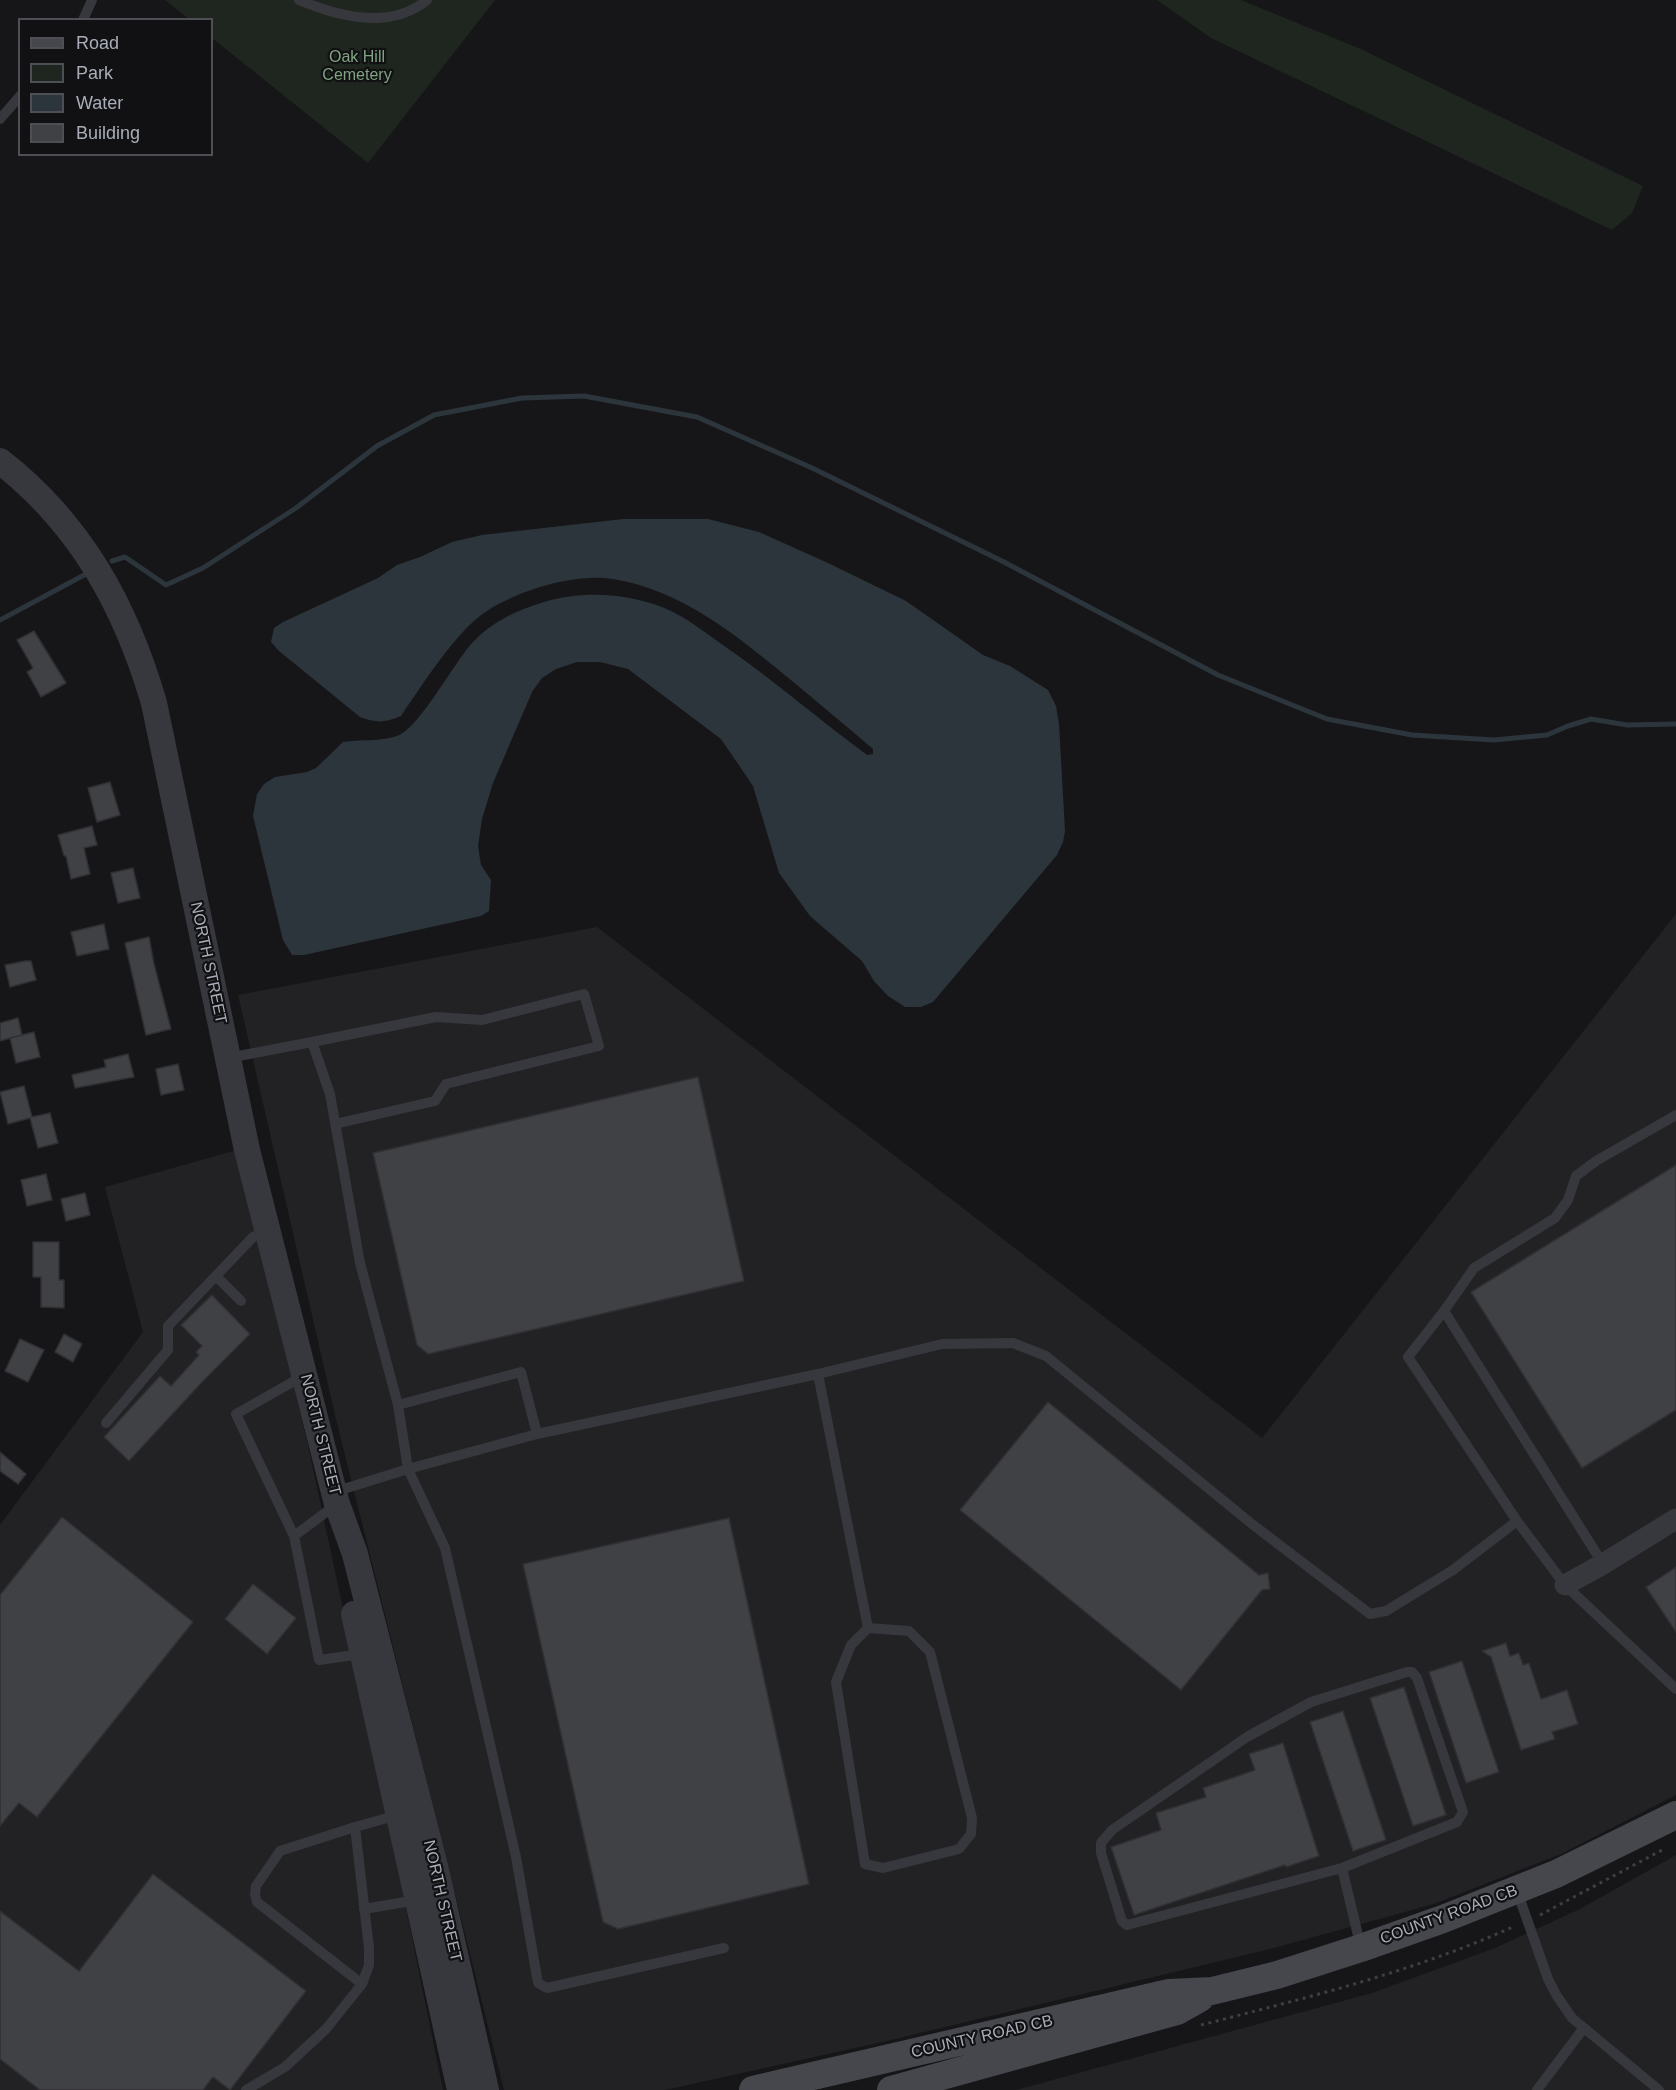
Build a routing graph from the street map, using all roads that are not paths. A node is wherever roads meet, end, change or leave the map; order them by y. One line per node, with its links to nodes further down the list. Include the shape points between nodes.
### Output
1 (92, 0): 4 (lane)
2 (299, 0): 3 (lane, via 322,10 375,19 417,9)
3 (428, 0)
4 (84, 18)
5 (18, 98): 6 (lane)
6 (0, 119)
7 (0, 461): 9 (street, NORTH STREET, via 47,504 78,541 112,595 141,660 154,704)
8 (312, 1042): 9 (lane); 11 (lane, via 330,1094); 11 (lane, via 436,1017 482,1020 584,994 599,1046 446,1084 435,1101)
9 (228, 1058): 12 (street, NORTH STREET)
10 (1676, 1115): 15 (lane, via 1576,1176 1568,1200 1555,1218 1474,1268)
11 (335, 1124): 18 (lane, via 360,1263)
12 (268, 1230): 13 (lane, via 253,1237); 17 (street, NORTH STREET)
13 (216, 1276): 14 (lane); 19 (lane, via 168,1326 168,1350)
14 (241, 1301)
15 (1444, 1311): 24 (lane, via 1408,1357); 26 (lane)
16 (818, 1374): 20 (lane); 24 (lane, via 942,1344 1013,1343 1046,1356 1252,1524 1370,1614 1386,1611 1453,1569); 28 (lane)
17 (305, 1375): 22 (street, NORTH STREET); 25 (lane, via 236,1414)
18 (398, 1405): 20 (lane, via 521,1372); 21 (lane)
19 (106, 1423)
20 (537, 1434): 21 (lane)
21 (408, 1469): 22 (lane); 38 (lane, via 446,1548 516,1857 538,1983 547,1988)
22 (336, 1498): 25 (lane); 29 (street, NORTH STREET, via 342,1558); 45 (street, NORTH STREET, via 356,1554 435,1866)
23 (1676, 1519): 26 (street)
24 (1517, 1521): 27 (lane)
25 (294, 1536): 29 (lane, via 319,1660)
26 (1604, 1564): 27 (street)
27 (1565, 1585): 30 (lane)
28 (868, 1628): 28 (lane, via 851,1645 836,1683 866,1864 883,1868 959,1849 971,1834 972,1818 930,1652 909,1631)
29 (362, 1654): 31 (street, NORTH STREET)
30 (1676, 1689)
31 (399, 1815): 33 (lane); 36 (street, NORTH STREET)
32 (1676, 1815): 35 (main road, COUNTY ROAD CB)
33 (355, 1827): 37 (lane); 40 (lane, via 280,1851 256,1886 255,1895 258,1902)
34 (1342, 1868): 34 (lane, via 1457,1822 1463,1812 1412,1672 1311,1702 1247,1737 1112,1830 1101,1843 1122,1921 1127,1925); 39 (lane)
35 (1517, 1890): 39 (main road, COUNTY ROAD CB); 42 (lane, via 1539,1957 1557,1996)
36 (417, 1900): 37 (lane); 44 (street, NORTH STREET)
37 (364, 1909): 40 (lane, via 369,1965)
38 (724, 1948)
39 (1361, 1948): 41 (main road, COUNTY ROAD CB)
40 (362, 1984): 43 (lane, via 326,2030 285,2067)
41 (1212, 1991): 46 (main road, COUNTY ROAD CB, via 1169,1993); 47 (main road, COUNTY ROAD CB, via 1177,2011)
42 (1583, 2028): 48 (lane); 49 (lane)
43 (246, 2090)
44 (460, 2090)
45 (486, 2090)
46 (753, 2090)
47 (891, 2090)
48 (1538, 2090)
49 (1659, 2090)

